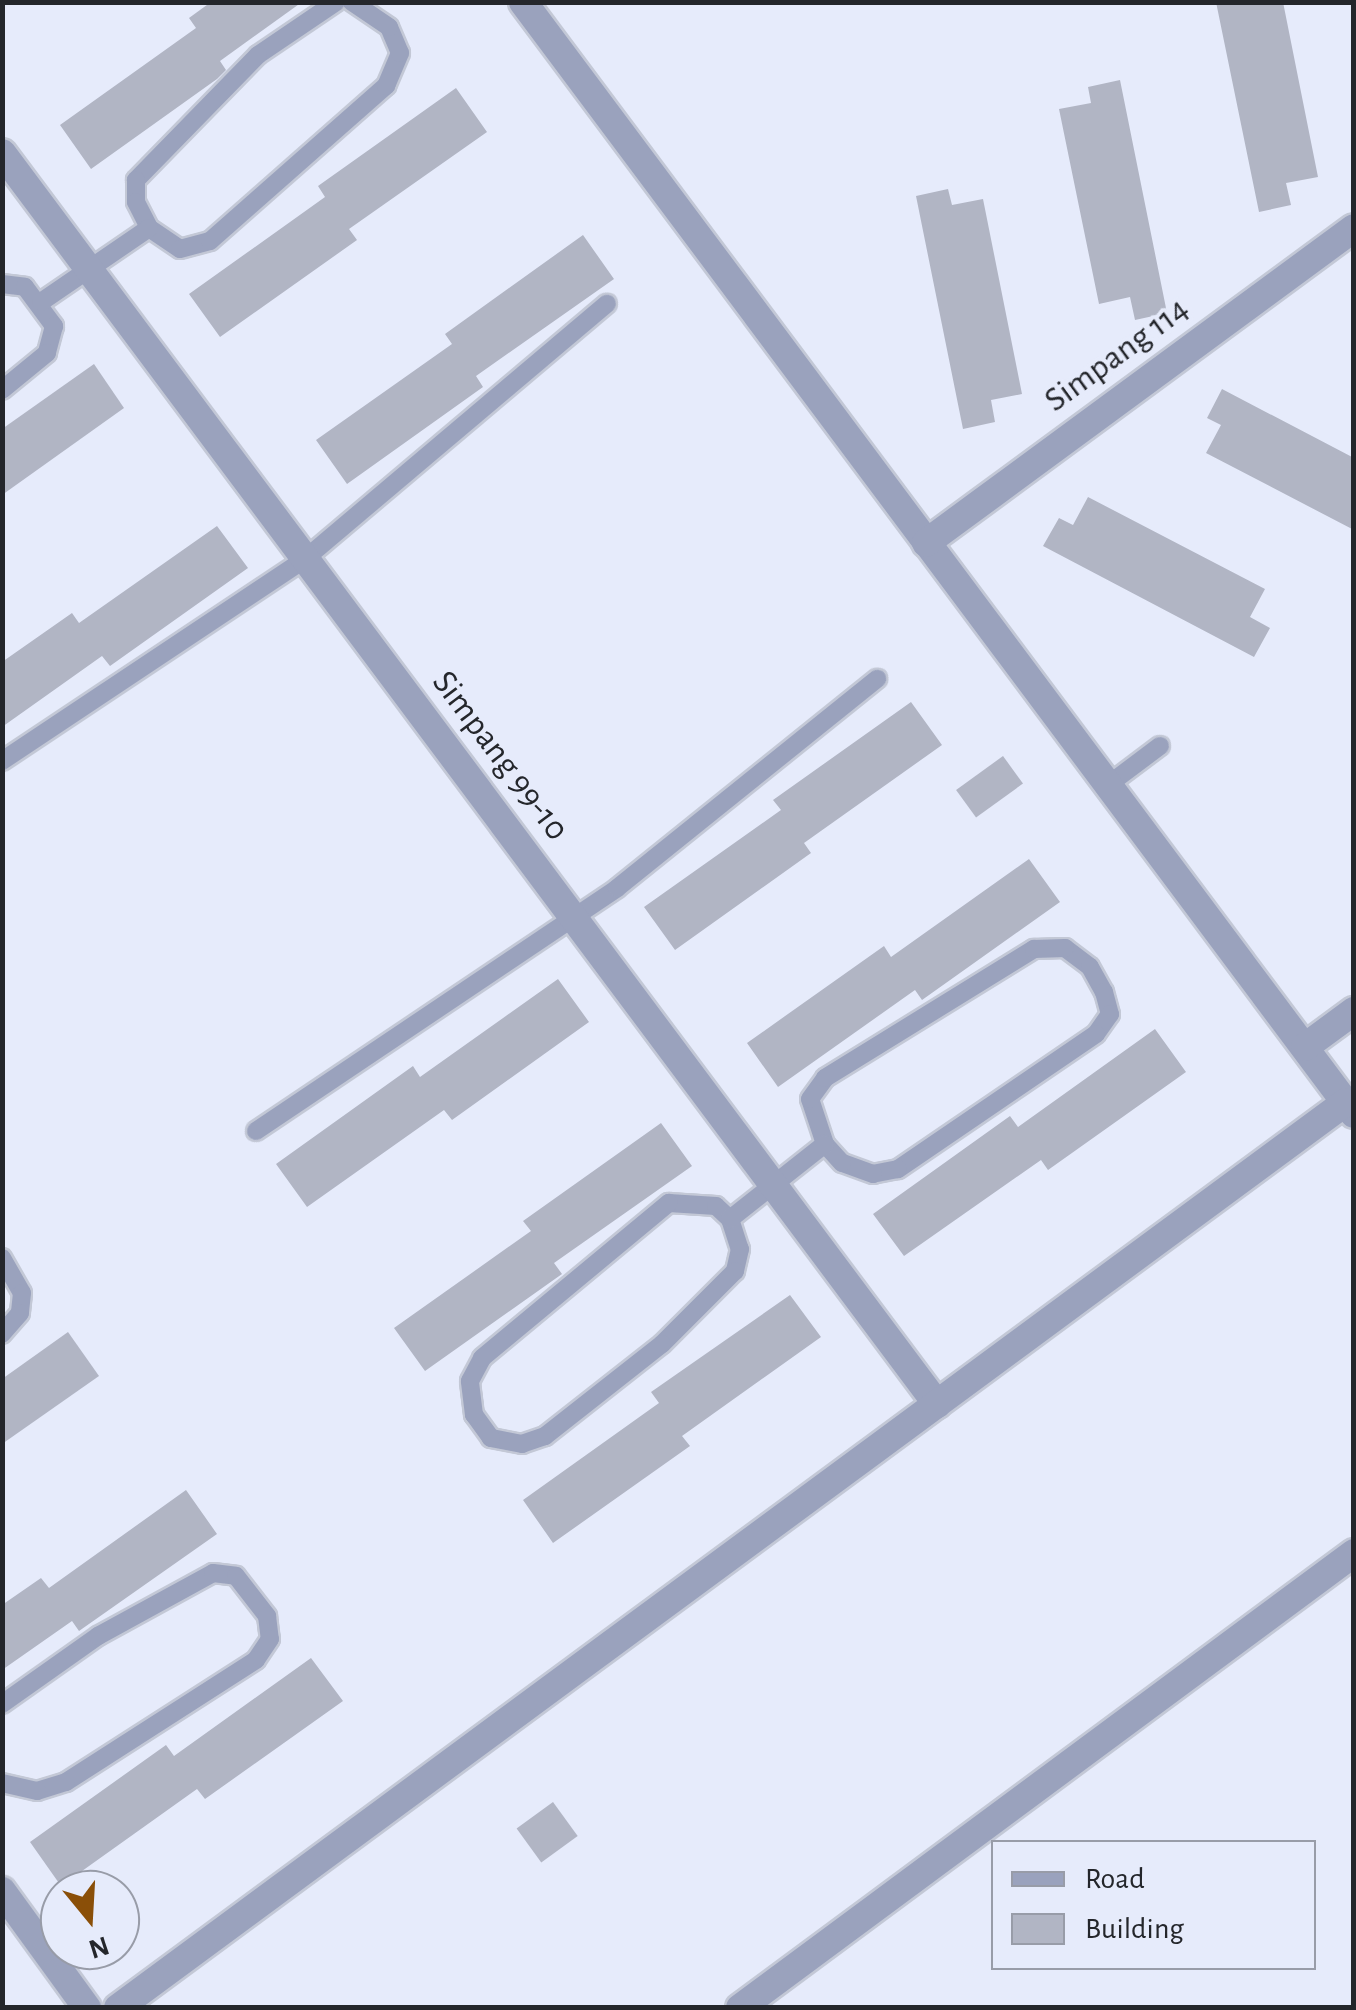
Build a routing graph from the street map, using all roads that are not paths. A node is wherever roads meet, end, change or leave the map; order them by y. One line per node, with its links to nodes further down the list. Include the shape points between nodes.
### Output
1 (336, 2): 5 (lane, via 258,55 136,180 136,202)
2 (352, 2): 5 (lane, via 390,27 400,53 386,86 210,241 180,249)
3 (522, 2): 12 (street)
4 (2, 153): 7 (street, Simpang 99-10)
5 (149, 228): 7 (lane)
6 (1354, 228): 12 (street, Simpang 114)
7 (91, 272): 9 (lane); 13 (street, Simpang 99-10)
8 (2, 284): 9 (lane, via 25,287)
9 (42, 302): 11 (lane, via 54,326 47,352)
10 (607, 304): 13 (lane)
11 (2, 390)
12 (926, 543): 17 (street)
13 (306, 558): 16 (lane); 18 (street, Simpang 99-10)
14 (877, 679): 18 (lane)
15 (1160, 746): 17 (lane)
16 (2, 761)
17 (1108, 785): 20 (street)
18 (574, 918): 22 (lane); 24 (street, Simpang 99-10)
19 (1354, 1011): 20 (street)
20 (1305, 1047): 21 (street)
21 (1350, 1108): 28 (street)
22 (256, 1132)
23 (825, 1144): 23 (lane, via 810,1099 825,1078 1034,949 1066,948 1090,967 1110,1014 1096,1034 1042,1074 898,1169 873,1174 842,1163); 24 (lane)
24 (774, 1182): 25 (lane); 28 (street, Simpang 99-10)
25 (730, 1219): 25 (lane, via 740,1249 735,1271 662,1344 545,1436 522,1444 490,1438 474,1415 470,1381 482,1358 669,1203 716,1206)
26 (2, 1258): 27 (lane, via 22,1293 20,1313)
27 (2, 1334)
28 (938, 1404): 34 (street)
29 (1354, 1553): 35 (street)
30 (2, 1704): 31 (lane, via 115,1626 213,1573 236,1576 267,1616 270,1639 256,1660 82,1772 37,1791)
31 (2, 1784)
32 (2, 1891): 33 (street)
33 (87, 2008)
34 (118, 2008)
35 (740, 2008)

